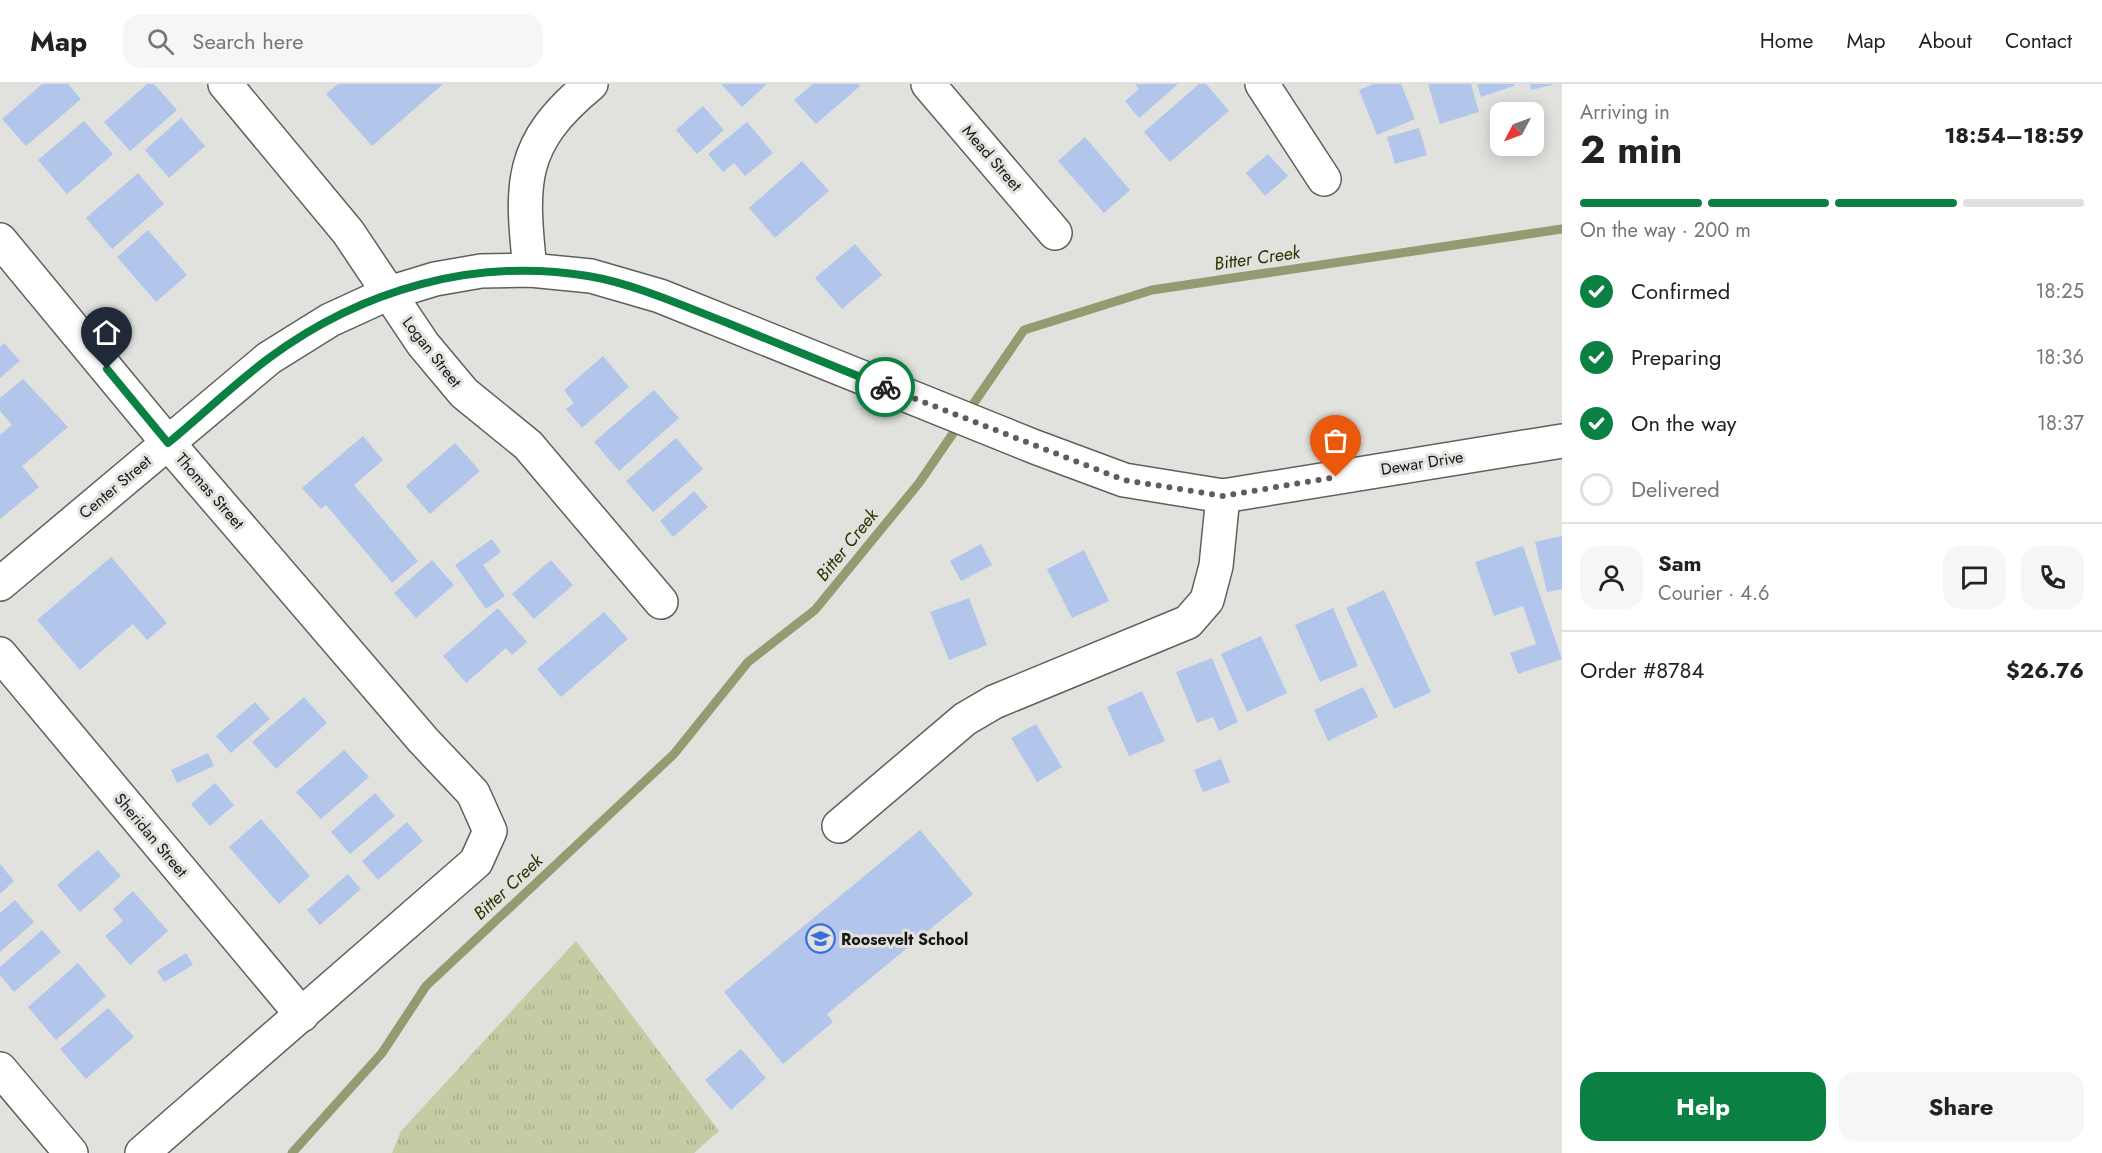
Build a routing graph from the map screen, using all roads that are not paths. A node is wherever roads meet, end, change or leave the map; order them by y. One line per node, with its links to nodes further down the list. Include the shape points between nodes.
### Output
1 (225, 84): 9 (street, Logan Street, via 348,231)
2 (928, 84): 6 (street, Mead Street)
3 (1262, 84): 5 (street)
4 (580, 87): 8 (street, via 547,128 529,165 523,203)
5 (1324, 179)
6 (1055, 233)
7 (0, 240): 11 (street, Thomas Street)
8 (530, 270): 9 (street, Center Street, via 481,271); 12 (street, Dewar Drive, via 591,276 660,296 1124,480)
9 (389, 293): 11 (street, Center Street, via 330,320 269,358); 14 (street, Logan Street, via 423,344 464,393 528,445)
10 (1562, 441): 12 (street, Dewar Drive)
11 (168, 443): 13 (street, Center Street); 17 (street, Thomas Street, via 473,793 490,831 476,862)
12 (1223, 496): 16 (street, via 1216,566 1207,600 1188,622 994,702 965,719)
13 (0, 584)
14 (661, 602)
15 (0, 654): 17 (street, Sheridan Street)
16 (839, 826)
17 (302, 1015): 20 (street, Thomas Street)
18 (0, 1069): 19 (street)
19 (71, 1153)
20 (142, 1153)

